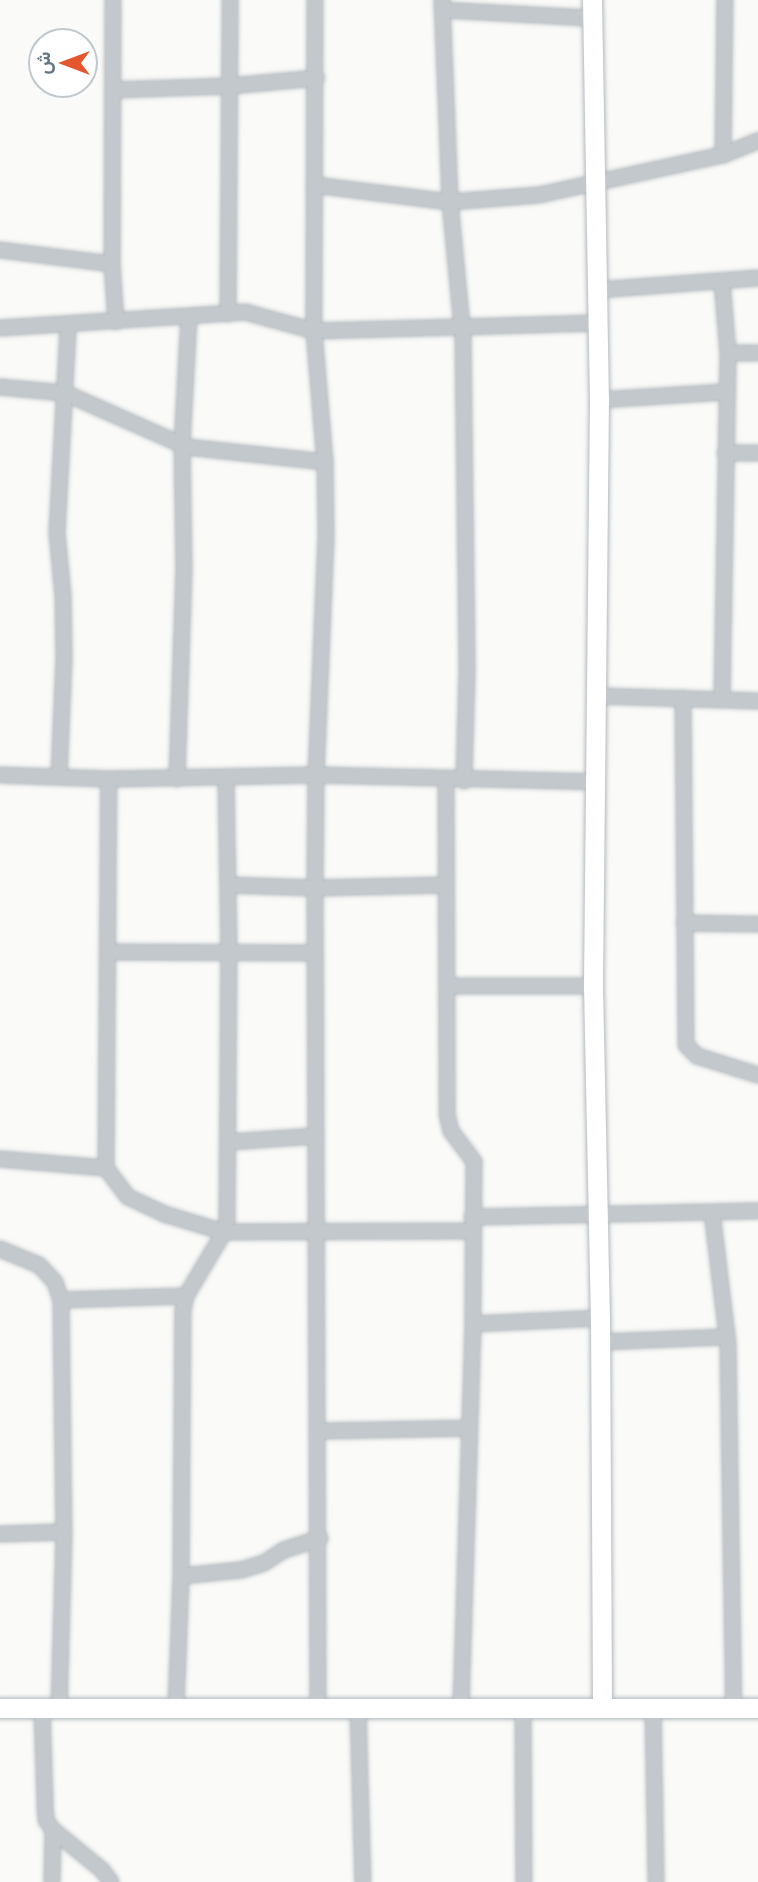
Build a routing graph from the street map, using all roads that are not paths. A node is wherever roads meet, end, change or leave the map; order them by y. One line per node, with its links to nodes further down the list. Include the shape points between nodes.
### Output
1 (113, 0): 9 (street)
2 (230, 0): 8 (street)
3 (315, 0): 7 (street)
4 (725, 0): 11 (street)
5 (442, 5): 6 (street); 14 (street)
6 (592, 9): 12 (street)
7 (317, 78): 8 (street); 13 (street)
8 (230, 86): 9 (street); 20 (street)
9 (113, 90): 16 (street)
10 (758, 141): 11 (street)
11 (723, 155): 12 (street)
12 (595, 183): 14 (street, via 557,192); 19 (street)
13 (314, 185): 14 (street); 27 (street)
14 (450, 202): 25 (street)
15 (0, 250): 16 (street)
16 (112, 264): 22 (street)
17 (758, 278): 18 (street)
18 (722, 281): 19 (street); 29 (street)
19 (597, 290): 23 (street)
20 (228, 314): 21 (street); 27 (street, via 256,314)
21 (189, 317): 22 (street); 34 (street)
22 (116, 322): 24 (street)
23 (597, 323): 25 (street); 33 (street)
24 (68, 326): 26 (street); 32 (street)
25 (462, 326): 27 (street); 49 (street)
26 (0, 328)
27 (314, 331): 37 (street)
28 (758, 353): 29 (street)
29 (727, 354): 31 (street)
30 (0, 387): 32 (street)
31 (725, 392): 33 (street); 35 (street)
32 (65, 393): 34 (street); 44 (street, via 57,533 64,658)
33 (599, 400): 38 (street)
34 (181, 445): 37 (street); 46 (street, via 184,571)
35 (725, 453): 36 (street); 40 (street)
36 (758, 453)
37 (325, 462): 43 (street)
38 (596, 696): 39 (street); 50 (street)
39 (683, 698): 40 (street); 54 (street)
40 (722, 699): 41 (street)
41 (758, 701)
42 (0, 775): 44 (street)
43 (316, 775): 47 (street); 48 (street); 53 (street)
44 (59, 777): 45 (street)
45 (109, 779): 46 (street); 56 (street)
46 (177, 779): 47 (street)
47 (226, 779): 51 (street)
48 (446, 781): 49 (street); 52 (street)
49 (464, 781): 50 (street)
50 (595, 782): 60 (street)
51 (228, 885): 53 (street); 57 (street)
52 (445, 886): 53 (street); 59 (street)
53 (314, 888): 58 (street)
54 (684, 923): 55 (street); 61 (street, via 686,1045 697,1056)
55 (758, 924)
56 (109, 952): 57 (street); 65 (street)
57 (229, 952): 58 (street); 63 (street)
58 (315, 953): 62 (street)
59 (447, 986): 60 (street); 69 (street, via 447,1114 451,1130 474,1162)
60 (593, 986): 68 (street)
61 (758, 1075)
62 (316, 1136): 63 (street); 70 (street)
63 (229, 1142): 71 (street)
64 (0, 1159): 65 (street)
65 (106, 1168): 71 (street, via 128,1196 164,1214)
66 (758, 1211): 67 (street)
67 (712, 1212): 68 (street); 77 (street)
68 (596, 1214): 69 (street); 75 (street)
69 (472, 1224): 70 (street); 76 (street)
70 (317, 1231): 71 (street); 80 (street)
71 (224, 1232): 73 (street)
72 (0, 1249): 74 (street, via 39,1265 55,1282)
73 (186, 1296): 74 (street); 84 (street, via 181,1340)
74 (61, 1300): 81 (street)
75 (600, 1318): 76 (street); 78 (street)
76 (473, 1324): 79 (street)
77 (727, 1337): 78 (street); 90 (street)
78 (600, 1342): 88 (street)
79 (469, 1428): 80 (street); 87 (street)
80 (319, 1431): 83 (street)
81 (64, 1532): 82 (street); 85 (street)
82 (0, 1534)
83 (320, 1538): 84 (street, via 241,1570); 94 (street)
84 (181, 1576): 93 (street)
85 (50, 1707): 92 (street); 93 (street); 96 (street, via 45,1806)
86 (358, 1707): 87 (street); 94 (street); 99 (street)
87 (461, 1707): 95 (street)
88 (603, 1707): 89 (street); 95 (street)
89 (653, 1707): 90 (street); 101 (street)
90 (734, 1707): 91 (street)
91 (758, 1707)
92 (0, 1708)
93 (176, 1708): 94 (street)
94 (318, 1708)
95 (523, 1708): 100 (street)
96 (53, 1830): 97 (street); 98 (street)
97 (52, 1882)
98 (111, 1882)
99 (363, 1882)
100 (524, 1882)
101 (656, 1882)

